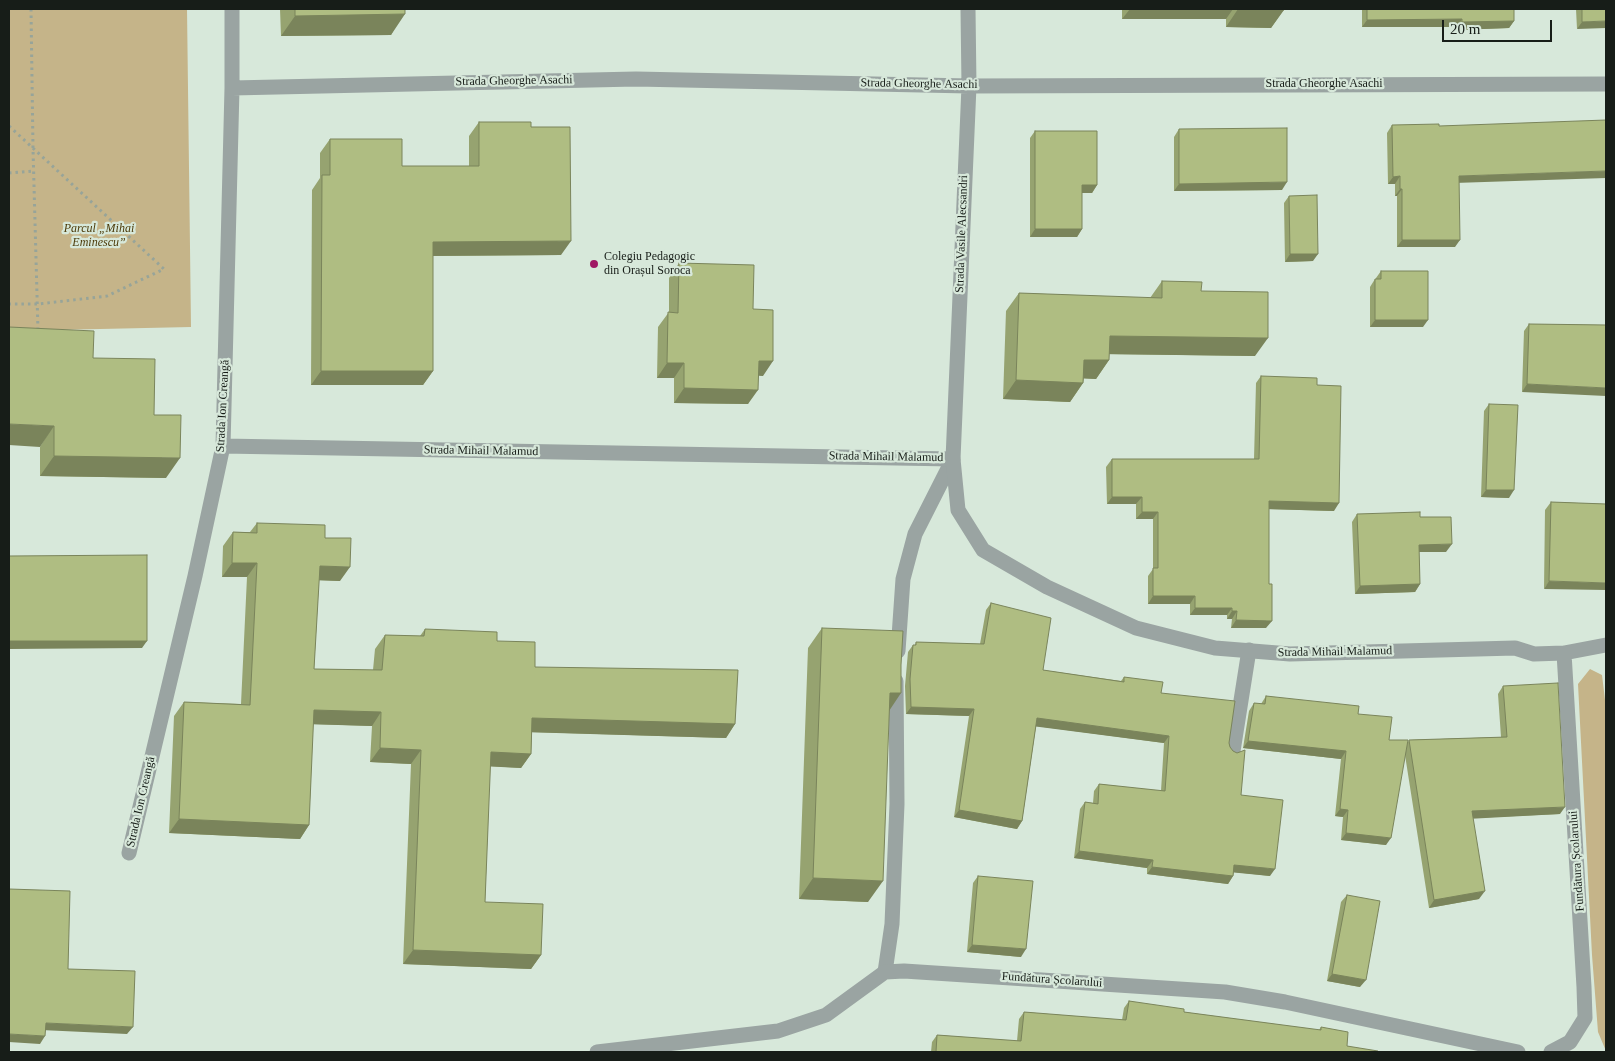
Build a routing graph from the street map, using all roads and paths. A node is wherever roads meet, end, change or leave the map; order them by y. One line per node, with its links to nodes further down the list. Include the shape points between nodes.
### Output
1 (31, 9): 8 (path)
2 (232, 9): 6 (street, Strada Ion Creangă)
3 (968, 9): 5 (street, Strada Vasile Alecsandri)
4 (1606, 84): 5 (street, Strada Gheorghe Asachi)
5 (968, 86): 6 (street, Strada Gheorghe Asachi, via 636,79); 15 (street, Strada Vasile Alecsandri)
6 (232, 88): 14 (street, Strada Ion Creangă)
7 (9, 126): 8 (path)
8 (33, 149): 9 (path); 12 (path, via 164,269 107,296)
9 (34, 171): 10 (path); 12 (path)
10 (9, 172)
11 (9, 304): 12 (path)
12 (38, 304): 13 (path)
13 (38, 331)
14 (223, 446): 15 (street, Strada Mihail Malamud); 20 (street, Strada Ion Creangă)
15 (953, 458): 17 (street, Strada Mihail Malamud, via 958,510 983,550 1047,587 1136,628 1214,648); 21 (street, via 915,534 903,579 896,686 892,924)
16 (1606, 645): 18 (street, Strada Mihail Malamud)
17 (1249, 650): 18 (street, Strada Mihail Malamud, via 1290,654 1516,648 1534,654); 19 (street)
18 (1564, 653): 24 (street, Fundătura Școlarului, via 1585,1018 1570,1042)
19 (1234, 751)
20 (129, 853)
21 (885, 972): 22 (street, via 826,1015 778,1031); 23 (street, Fundătura Școlarului, via 1225,992)
22 (597, 1052)
23 (1518, 1052)
24 (1551, 1052)

